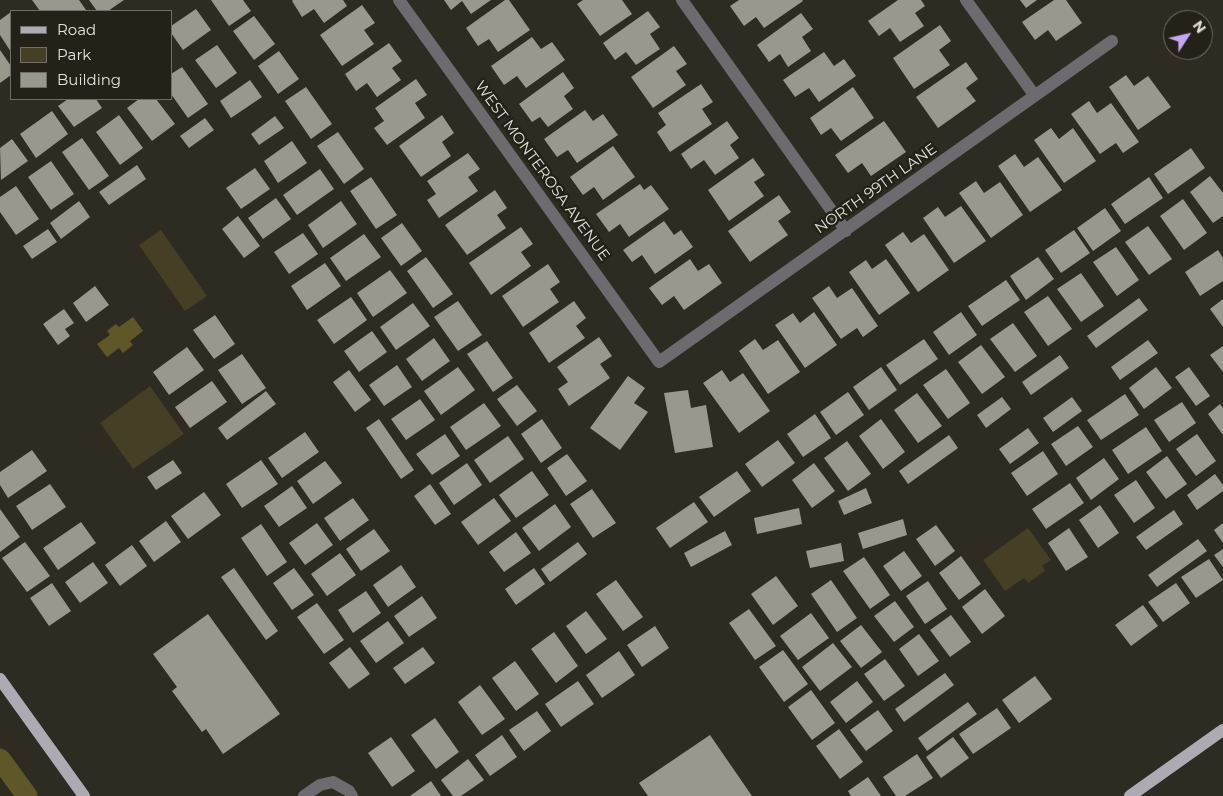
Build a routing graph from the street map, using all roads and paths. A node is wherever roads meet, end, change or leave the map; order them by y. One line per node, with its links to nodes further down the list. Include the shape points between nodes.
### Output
1 (399, 0): 7 (street, WEST MONTEROSA AVENUE)
2 (682, 0): 6 (street)
3 (966, 0): 5 (street)
4 (1112, 41): 5 (street, NORTH 99TH LANE)
5 (1035, 96): 6 (street, NORTH 99TH LANE)
6 (846, 231): 7 (street, NORTH 99TH LANE)
7 (659, 362)
8 (0, 679): 10 (main road)
9 (1223, 730): 13 (main road)
10 (84, 796)
11 (304, 796): 12 (street, via 320,785 333,782)
12 (352, 796)
13 (1130, 796)

